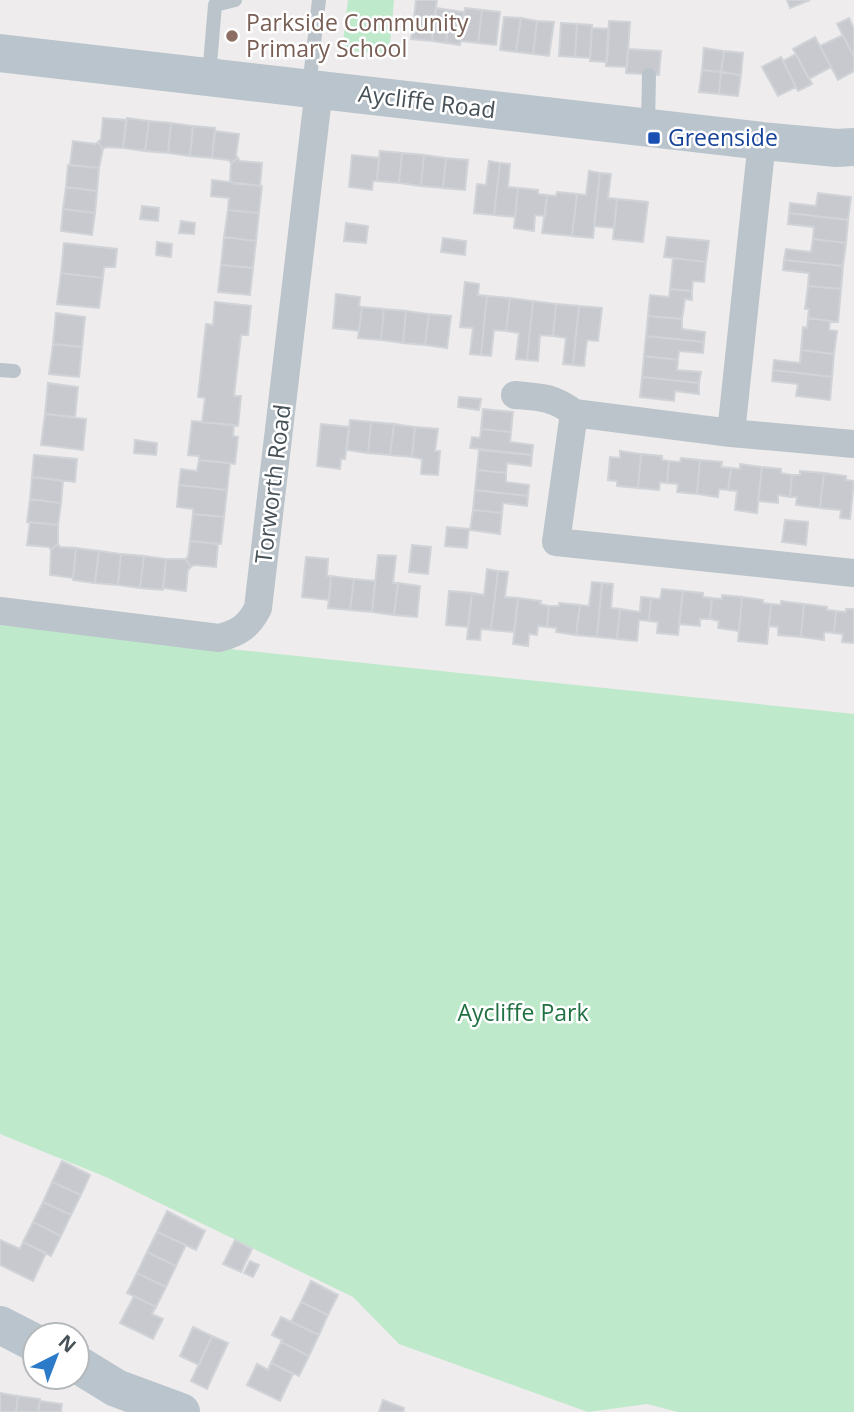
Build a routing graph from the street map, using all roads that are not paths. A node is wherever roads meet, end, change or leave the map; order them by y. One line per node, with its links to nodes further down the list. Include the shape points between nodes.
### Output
1 (235, 0): 5 (lane, via 215,5)
2 (319, 0): 6 (lane)
3 (0, 53): 5 (street, Aycliffe Road)
4 (649, 75): 7 (lane)
5 (209, 77): 6 (street, Aycliffe Road)
6 (314, 89): 7 (street, Aycliffe Road); 15 (street, Torworth Road, via 258,608 251,623 236,634 219,638)
7 (648, 128): 8 (street, Aycliffe Road)
8 (762, 141): 9 (street, Aycliffe Road); 12 (street)
9 (854, 147)
10 (514, 395): 11 (street, via 559,401)
11 (574, 413): 12 (street); 14 (street, via 556,542)
12 (731, 433): 13 (street)
13 (854, 444)
14 (854, 573)
15 (0, 611)
16 (0, 1325): 17 (street)
17 (21, 1336)
18 (91, 1373): 19 (street, via 116,1388)
19 (176, 1411)

